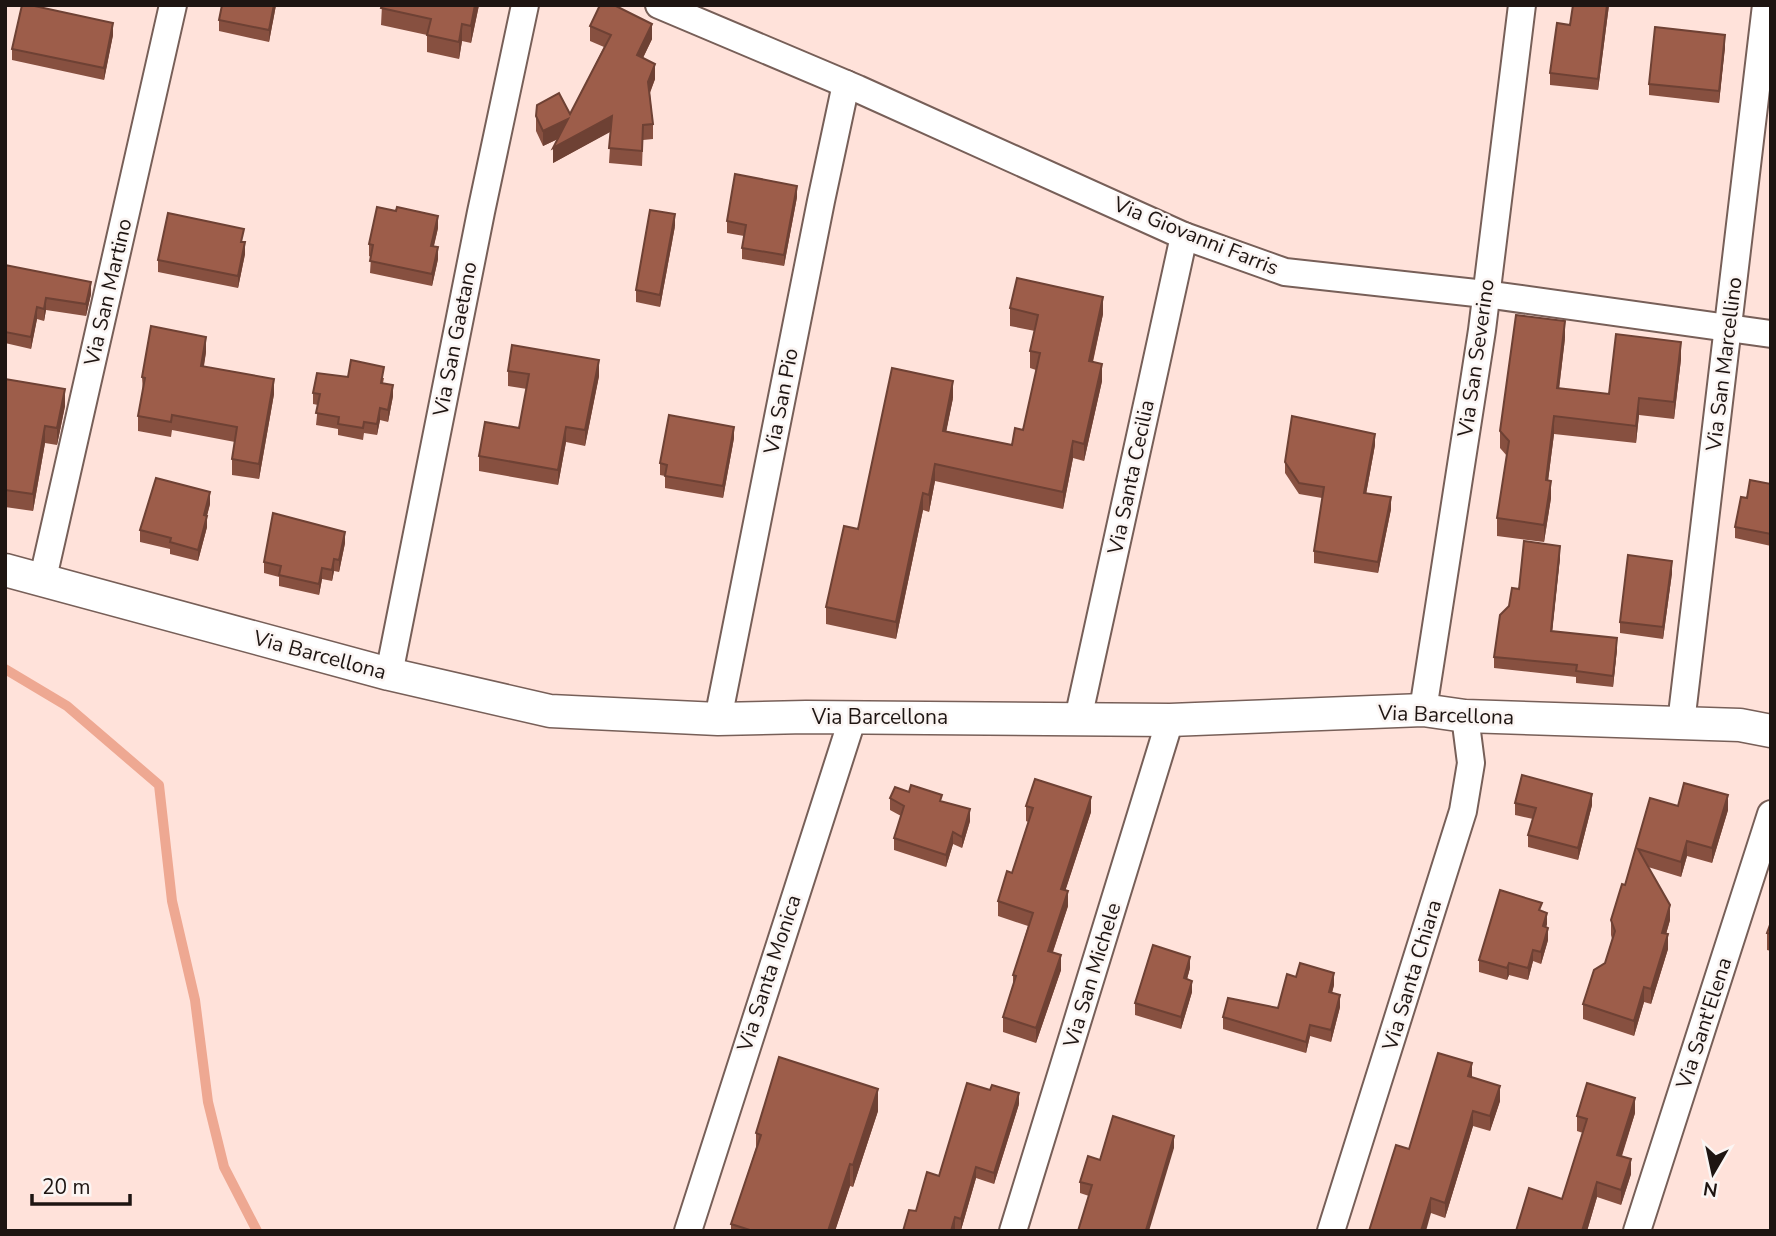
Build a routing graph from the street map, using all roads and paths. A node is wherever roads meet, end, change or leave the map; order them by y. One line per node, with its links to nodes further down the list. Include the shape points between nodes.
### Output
1 (173, 5): 12 (street, Via San Martino)
2 (525, 5): 13 (street, Via San Gaetano)
3 (659, 5): 6 (street, Via Giovanni Farris)
4 (1522, 5): 8 (street, Via San Severino)
5 (1766, 5): 9 (street, Via San Marcellino)
6 (846, 84): 7 (street, Via Giovanni Farris); 17 (street, Via San Pio)
7 (1184, 236): 8 (street, Via Giovanni Farris, via 1285,272); 18 (street, Via Santa Cecilia)
8 (1485, 294): 9 (street, Via Giovanni Farris); 14 (street, Via San Severino)
9 (1728, 328): 10 (street, Via Giovanni Farris); 20 (street, Via San Marcellino)
10 (1771, 334)
11 (5, 569): 12 (street, Via Barcellona)
12 (43, 578): 13 (street, Via Barcellona)
13 (388, 674): 17 (street, Via Barcellona, via 550,711)
14 (1423, 710): 15 (street, Via Barcellona); 19 (street, Via Barcellona)
15 (1465, 716): 20 (street, Via Barcellona); 25 (street, Via Santa Chiara, via 1471,763 1463,811)
16 (853, 717): 17 (street, Via Barcellona); 18 (street, Via Barcellona); 23 (street, Via Santa Monica)
17 (718, 719)
18 (1078, 719): 19 (street, Via Barcellona)
19 (1170, 720): 24 (street, Via San Michele)
20 (1681, 723): 21 (street, Via Barcellona, via 1740,725)
21 (1771, 732)
22 (1771, 814): 26 (street, Via Sant'Elena)
23 (688, 1231)
24 (1013, 1231)
25 (1331, 1231)
26 (1637, 1231)

